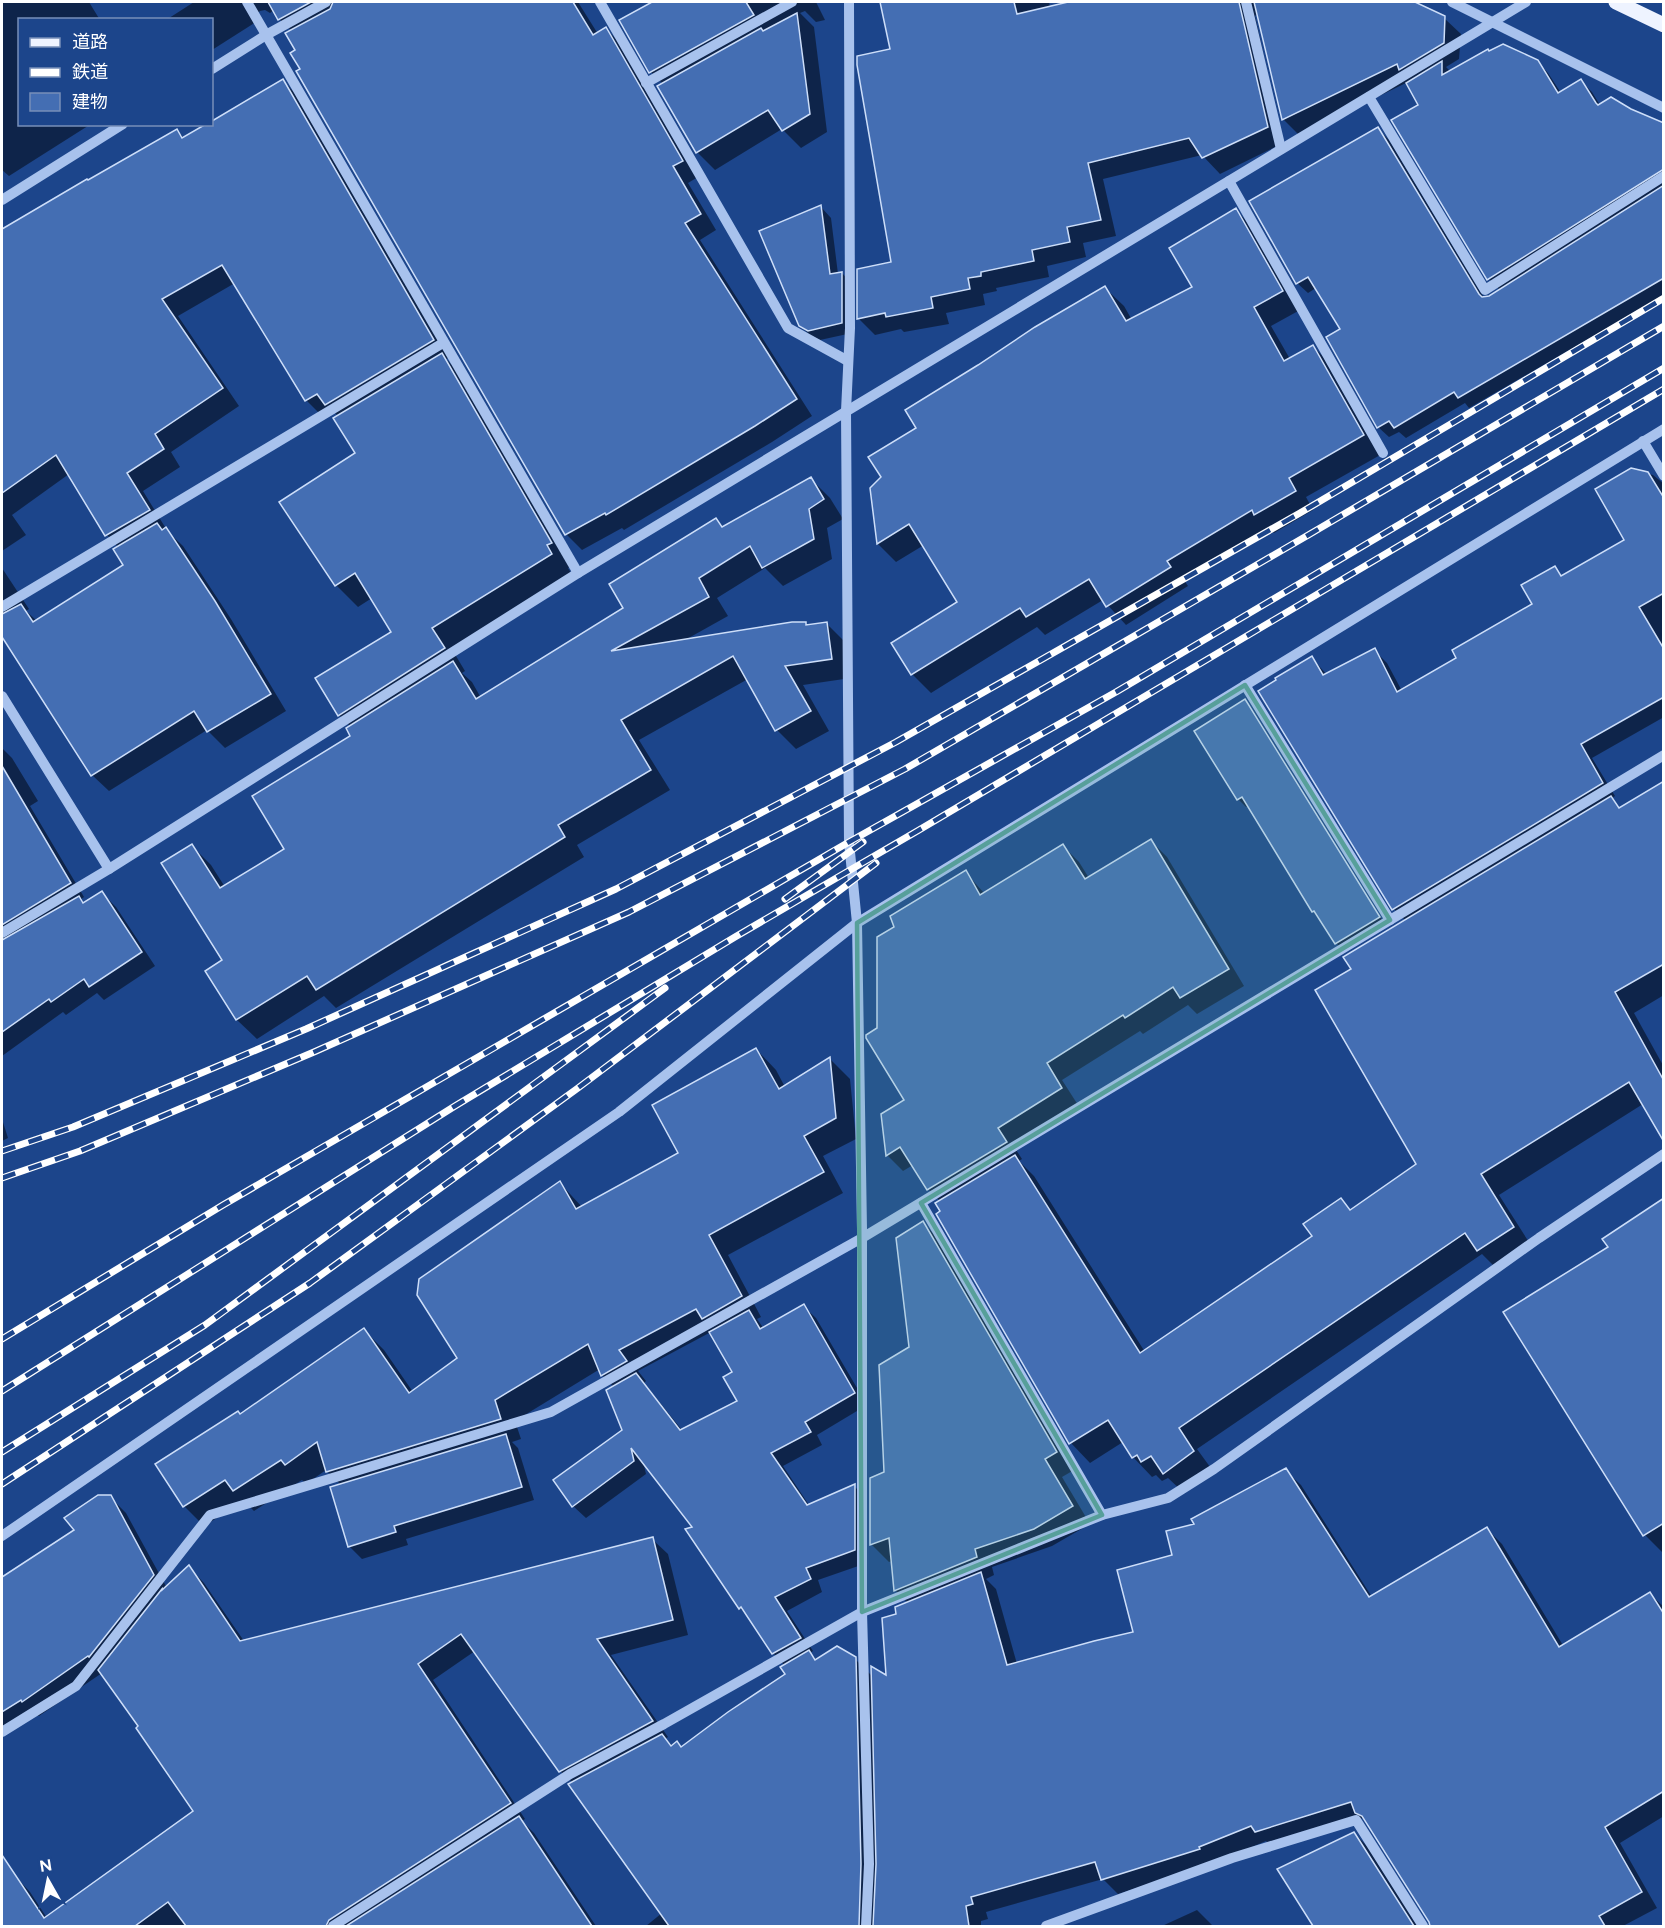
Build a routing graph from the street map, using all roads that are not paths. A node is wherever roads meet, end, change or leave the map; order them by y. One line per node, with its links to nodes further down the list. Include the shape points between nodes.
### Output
1 (247, 2): 12 (street)
2 (326, 2): 12 (street)
3 (600, 2): 14 (street)
4 (792, 2): 14 (street)
5 (849, 2): 23 (street)
6 (1246, 2): 18 (street)
7 (1452, 2): 10 (street)
8 (1526, 2): 10 (street)
9 (1616, 2): 11 (main road)
10 (1493, 22): 15 (street); 16 (street)
11 (1664, 25)
12 (266, 35): 13 (street); 22 (street)
13 (213, 68)
14 (646, 82): 23 (street, via 788,328)
15 (1369, 97): 18 (street); 19 (street, via 1485,290)
16 (1664, 108)
17 (120, 126): 21 (street)
18 (1281, 149): 20 (street)
19 (1664, 176)
20 (1229, 181): 24 (street); 27 (street)
21 (2, 200)
22 (443, 343): 29 (street); 30 (street)
23 (848, 361): 24 (street)
24 (846, 411): 29 (street); 36 (street, via 849,842)
25 (1664, 429): 26 (street)
26 (1643, 441): 28 (street); 31 (street)
27 (1383, 453)
28 (1664, 476)
29 (578, 573): 34 (street)
30 (2, 607)
31 (1245, 685): 35 (street); 36 (street)
32 (2, 696): 34 (street)
33 (1664, 755): 35 (street)
34 (109, 869): 37 (street)
35 (1390, 920): 39 (street)
36 (857, 923): 40 (street); 42 (street, via 619,1112)
37 (2, 933)
38 (1664, 1154): 41 (street, via 1168,1498)
39 (921, 1203): 40 (street); 41 (street)
40 (862, 1238): 43 (street); 44 (street, via 551,1412 210,1515 76,1686)
41 (1102, 1515): 43 (street)
42 (2, 1536)
43 (862, 1612): 45 (street, via 570,1774); 46 (street, via 869,1864)
44 (2, 1732)
45 (333, 1926)
46 (866, 1926)
47 (1046, 1926): 48 (street, via 1232,1858 1356,1820)
48 (1423, 1926)

